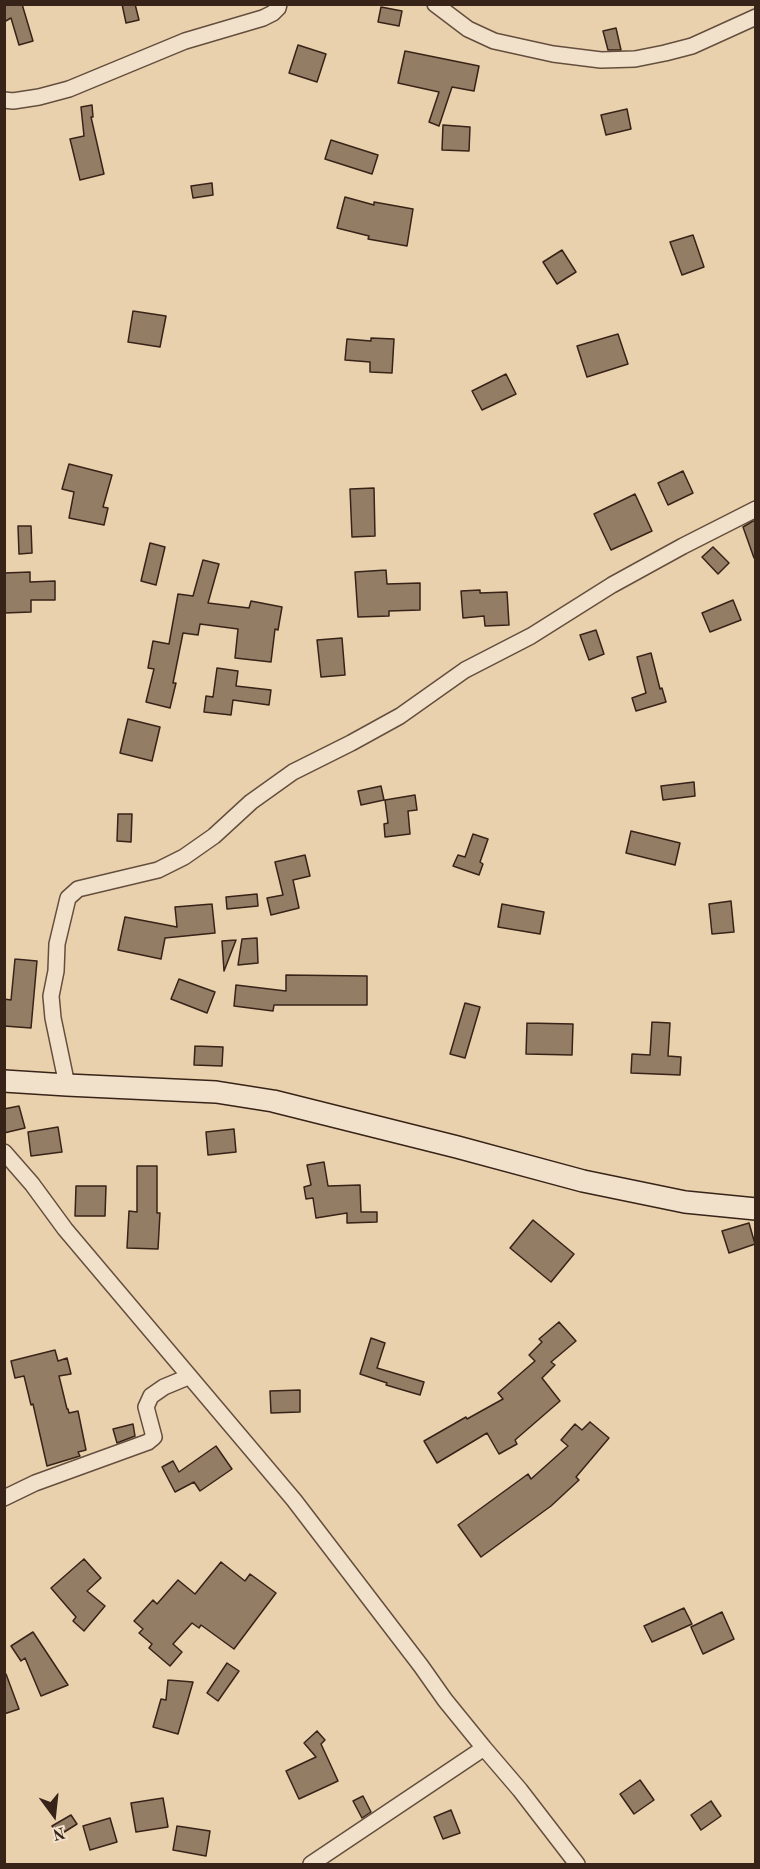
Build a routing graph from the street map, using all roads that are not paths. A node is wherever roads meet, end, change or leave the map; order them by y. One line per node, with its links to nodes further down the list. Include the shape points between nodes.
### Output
1 (279, 4): 4 (street, via 263,18 185,40 69,89)
2 (435, 4): 3 (street, via 468,29 494,41 601,60 635,59 692,46)
3 (756, 17)
4 (4, 100)
5 (756, 510): 7 (street, via 612,585 531,636 465,670 400,716 293,772 184,857 158,870 78,889 68,898 51,996)
6 (4, 1081): 7 (main road)
7 (67, 1085): 9 (main road, via 216,1092 273,1101 583,1181 685,1202)
8 (4, 1152): 10 (street)
9 (756, 1209)
10 (188, 1377): 11 (street, via 151,1396 146,1407 154,1437 148,1442); 12 (street, via 294,1500)
11 (4, 1498)
12 (484, 1748): 13 (street); 14 (street)
13 (311, 1864)
14 (577, 1864)

